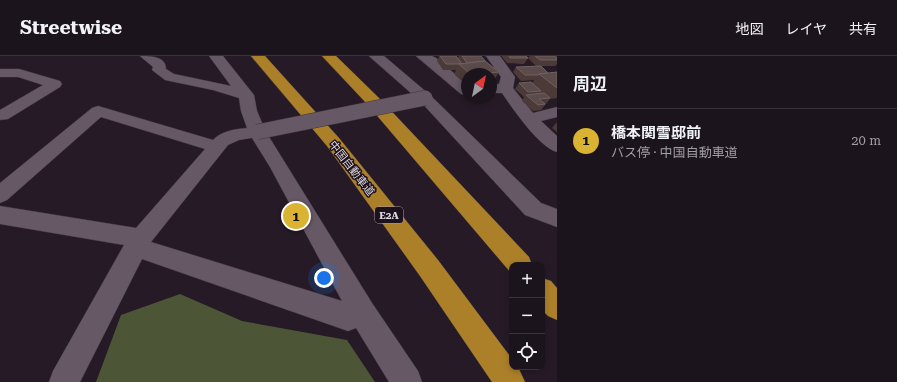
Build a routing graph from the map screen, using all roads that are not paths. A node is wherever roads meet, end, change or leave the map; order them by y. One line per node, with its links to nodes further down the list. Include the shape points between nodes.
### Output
1 (147, 56): 12 (street, via 160,66 159,70 170,77)
2 (216, 56): 12 (street)
3 (258, 56): 30 (highway, 中国自動車道 / E2A, via 332,142 429,268)
4 (329, 56): 24 (highway, via 374,102)
5 (376, 56): 13 (street)
6 (423, 56): 9 (street)
7 (492, 56): 10 (street, via 508,77)
8 (0, 72): 15 (street, via 19,72 55,84)
9 (461, 86)
10 (498, 88): 16 (street)
11 (461, 92): 13 (street)
12 (246, 95): 17 (street)
13 (436, 96): 17 (street, bridge); 22 (street, via 533,209)
14 (557, 112): 16 (street)
15 (0, 115)
16 (530, 119): 18 (street)
17 (257, 132): 19 (street, via 235,134); 27 (street)
18 (557, 146)
19 (217, 147): 20 (street, via 98,111); 23 (street)
20 (0, 195)
21 (0, 215): 23 (street, via 58,224)
22 (557, 218)
23 (138, 242): 27 (street, via 348,317); 28 (street)
24 (517, 262)
25 (545, 293): 26 (highway)
26 (557, 307)
27 (362, 312): 29 (street)
28 (64, 382)
29 (407, 382)
30 (510, 382)

